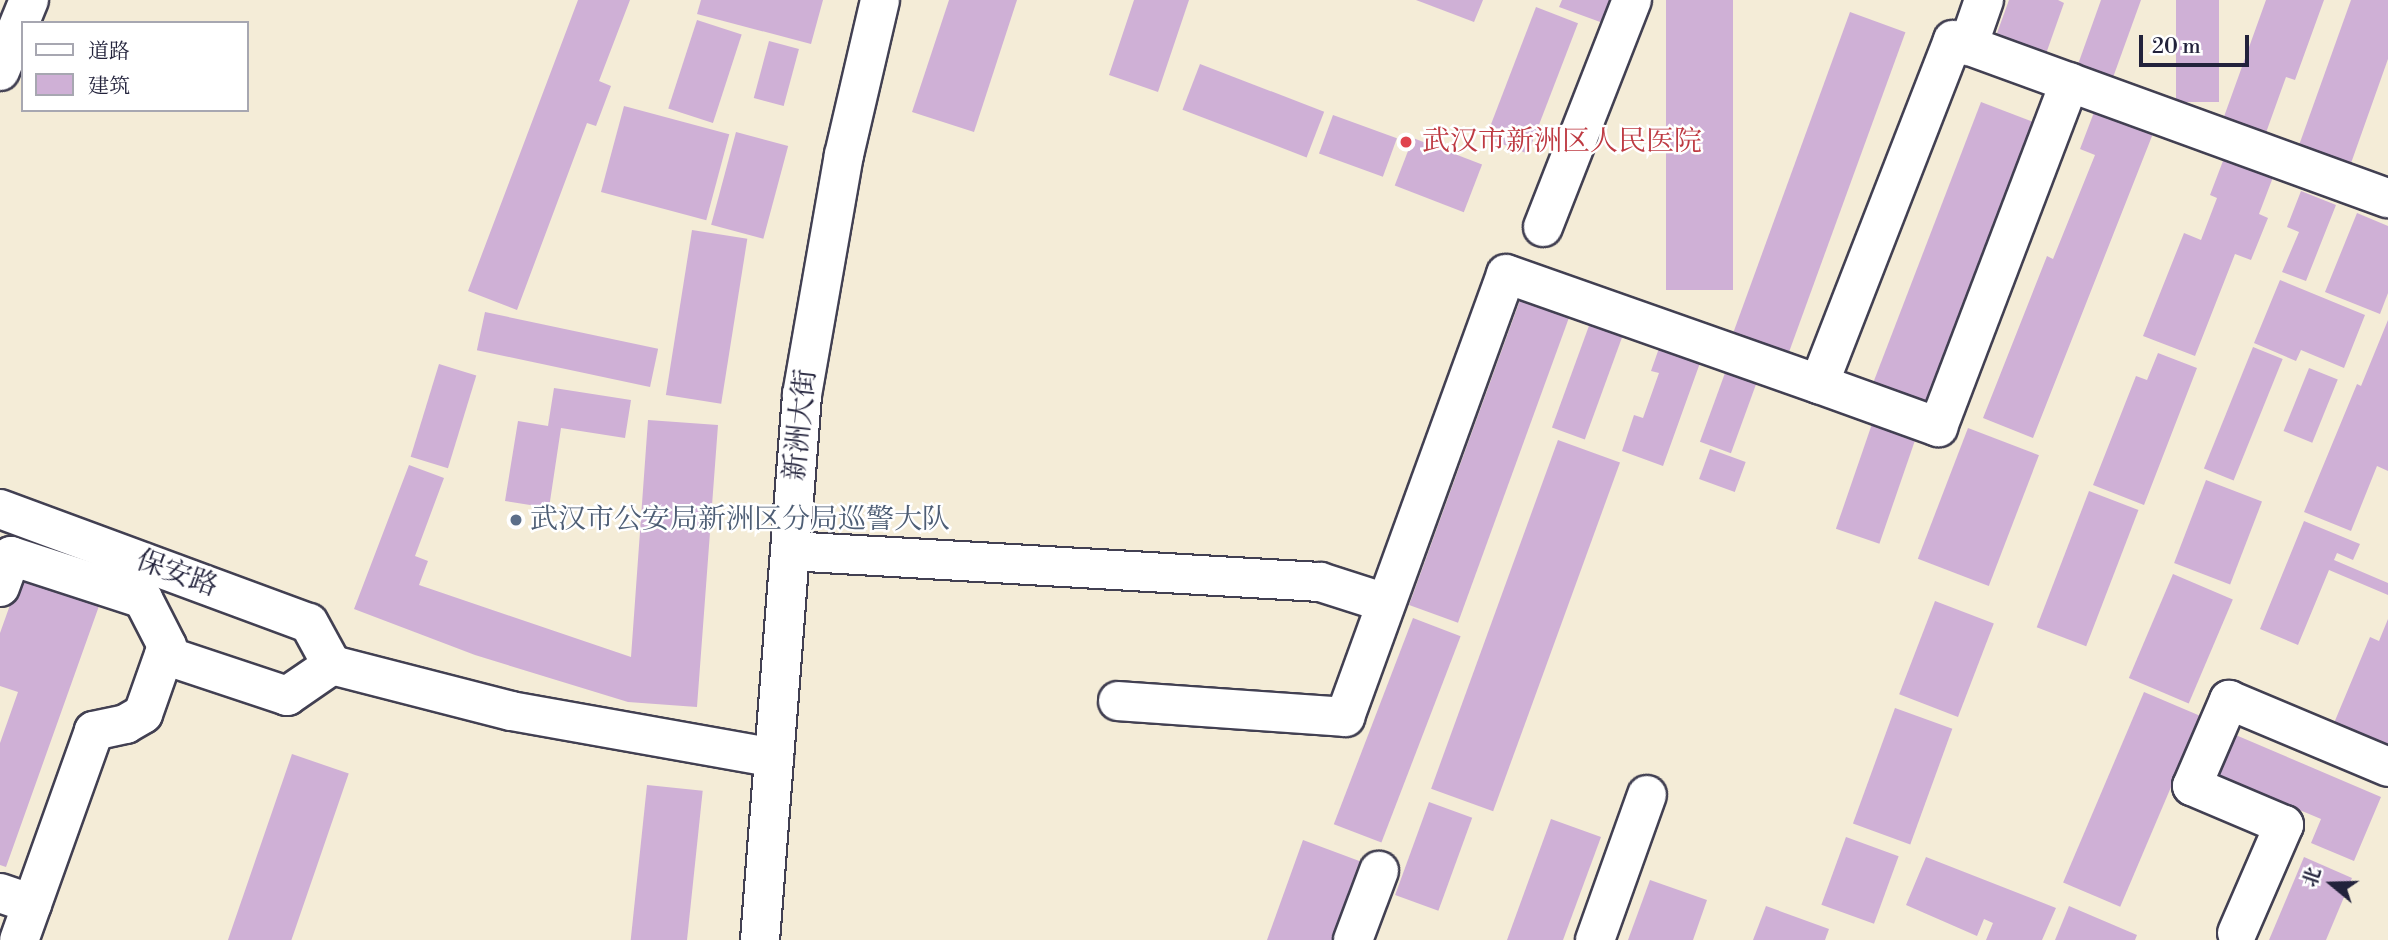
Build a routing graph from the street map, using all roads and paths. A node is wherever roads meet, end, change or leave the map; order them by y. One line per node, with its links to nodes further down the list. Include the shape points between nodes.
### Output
1 (29, 0): 6 (main road)
2 (880, 0): 12 (main road, 新洲大街, via 821,274 802,395)
3 (1632, 0): 9 (main road)
4 (1984, 0): 5 (main road)
5 (1968, 46): 7 (main road); 10 (main road, via 1953,40)
6 (0, 71)
7 (2070, 82): 8 (main road); 10 (main road, via 1938,427)
8 (2388, 198)
9 (1544, 227)
10 (1819, 384): 14 (main road, via 1506,274)
11 (0, 509): 16 (main road, 保安路, via 309,624)
12 (790, 551): 14 (main road, via 1320,582); 18 (main road, 新洲大街)
13 (0, 587): 15 (main road, via 11,556 143,599 167,646)
14 (1387, 603): 17 (main road, via 1345,717)
15 (164, 655): 16 (main road, via 286,696); 22 (main road, via 143,714 126,724 94,731)
16 (332, 665): 18 (main road, via 511,711)
17 (1118, 701)
18 (774, 758): 25 (main road, 新洲大街)
19 (2388, 767): 23 (main road, via 2229,699 2192,786 2284,825)
20 (1647, 795): 27 (main road)
21 (1378, 871): 26 (main road)
22 (16, 899): 24 (main road)
23 (2237, 933)
24 (19, 940)
25 (760, 940)
26 (1353, 940)
27 (1595, 940)

